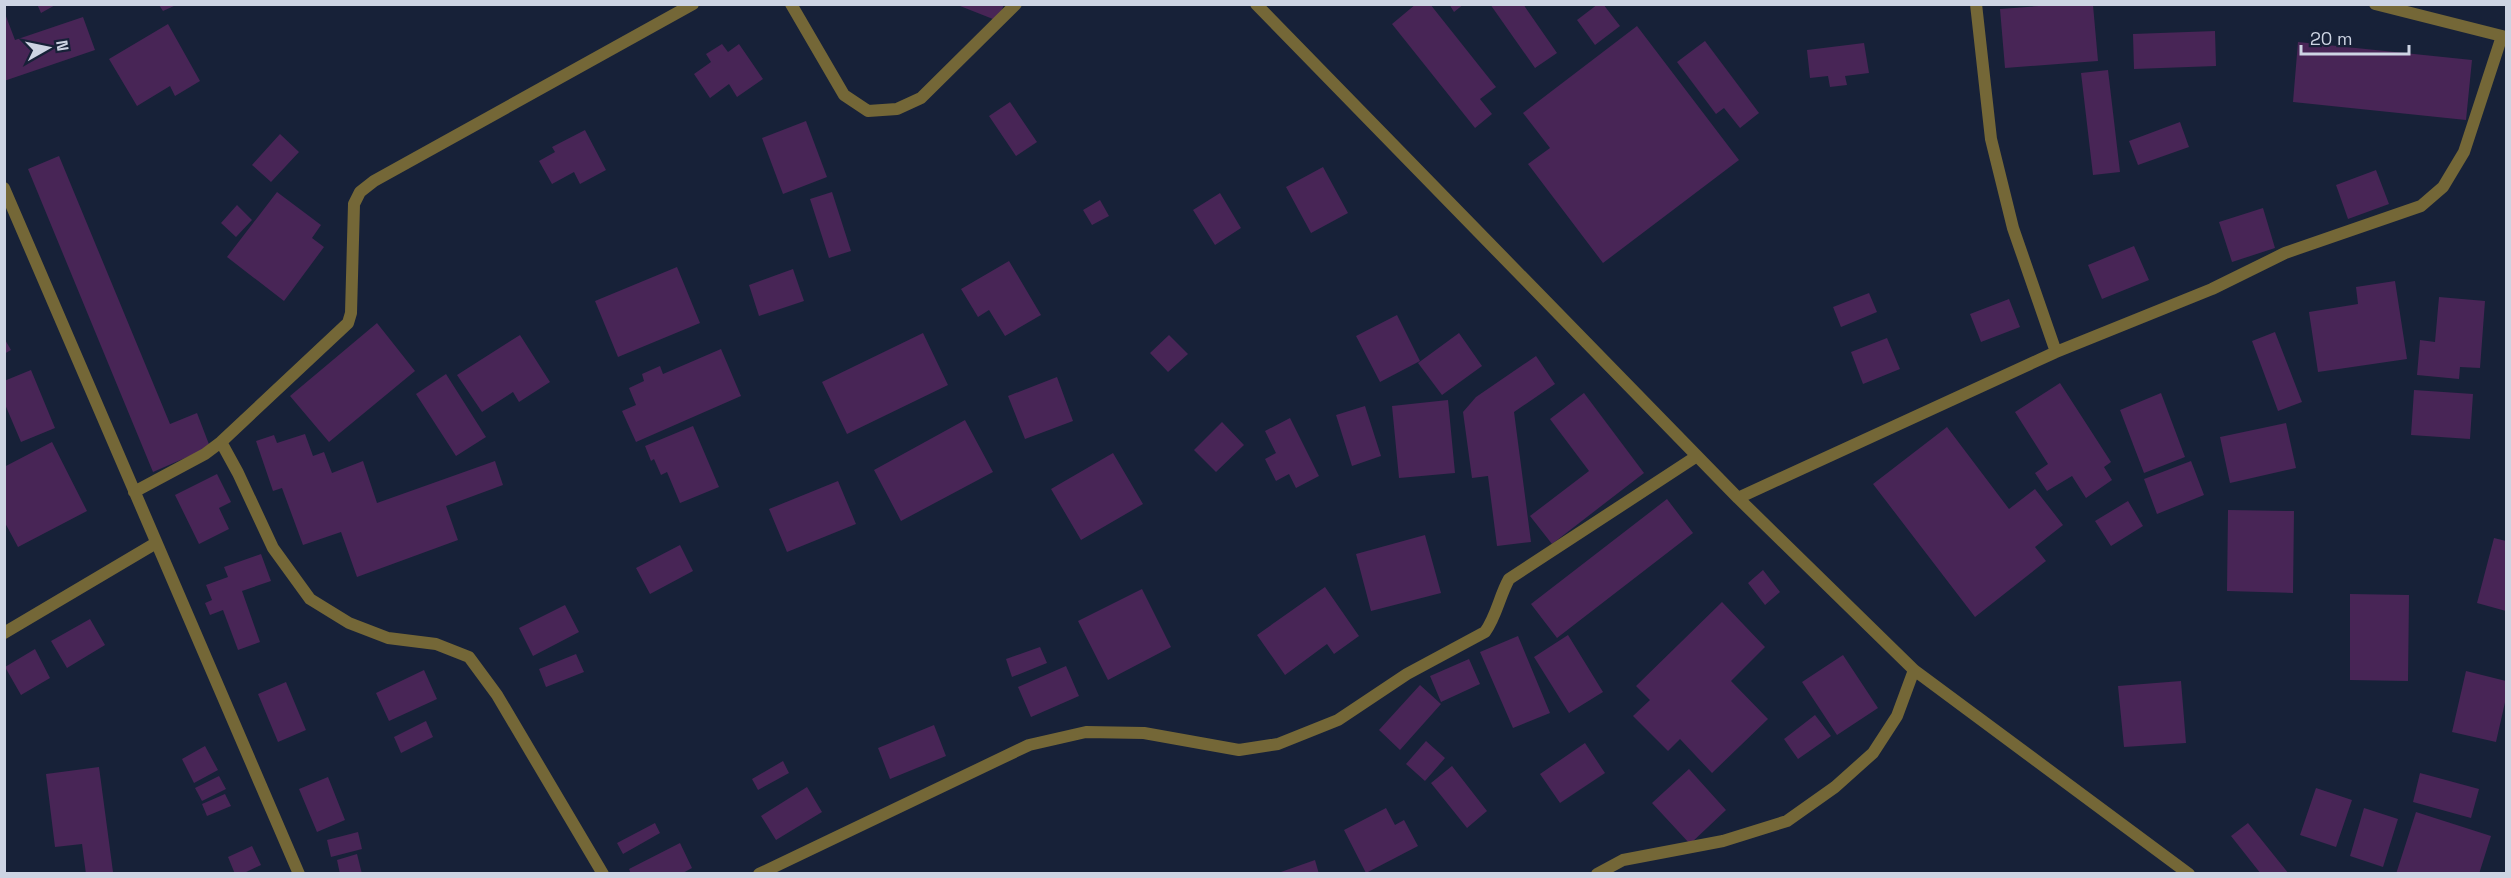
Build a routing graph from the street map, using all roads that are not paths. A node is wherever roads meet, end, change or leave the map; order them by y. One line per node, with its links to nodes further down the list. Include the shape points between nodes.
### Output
1 (693, 4): 10 (street, via 469,127 360,192 354,204 348,323)
2 (791, 4): 3 (street, via 844,95 868,111 897,109 921,99)
3 (1016, 4)
4 (1256, 4): 11 (street)
5 (1976, 4): 9 (street, via 1991,139 2013,228)
6 (2375, 4): 7 (street)
7 (2504, 36): 9 (street, via 2464,152 2443,188 2421,206 2285,253 2212,289)
8 (4, 188): 12 (street)
9 (2056, 352): 13 (street)
10 (221, 442): 12 (street); 18 (street, via 273,548 310,599 349,623 388,638 436,644 469,657 497,695)
11 (1697, 456): 13 (street); 19 (street, via 1509,579 1485,632 1407,674 1338,720 1278,744 1239,750 1132,733 1086,732 1029,745)
12 (134, 492): 14 (street)
13 (1738, 498): 16 (street)
14 (156, 543): 15 (street); 17 (street)
15 (4, 633)
16 (1914, 670): 20 (street, via 1897,716 1874,753 1787,821 1723,841 1623,860); 21 (street)
17 (298, 873)
18 (603, 873)
19 (759, 873)
20 (1597, 873)
21 (2189, 873)

